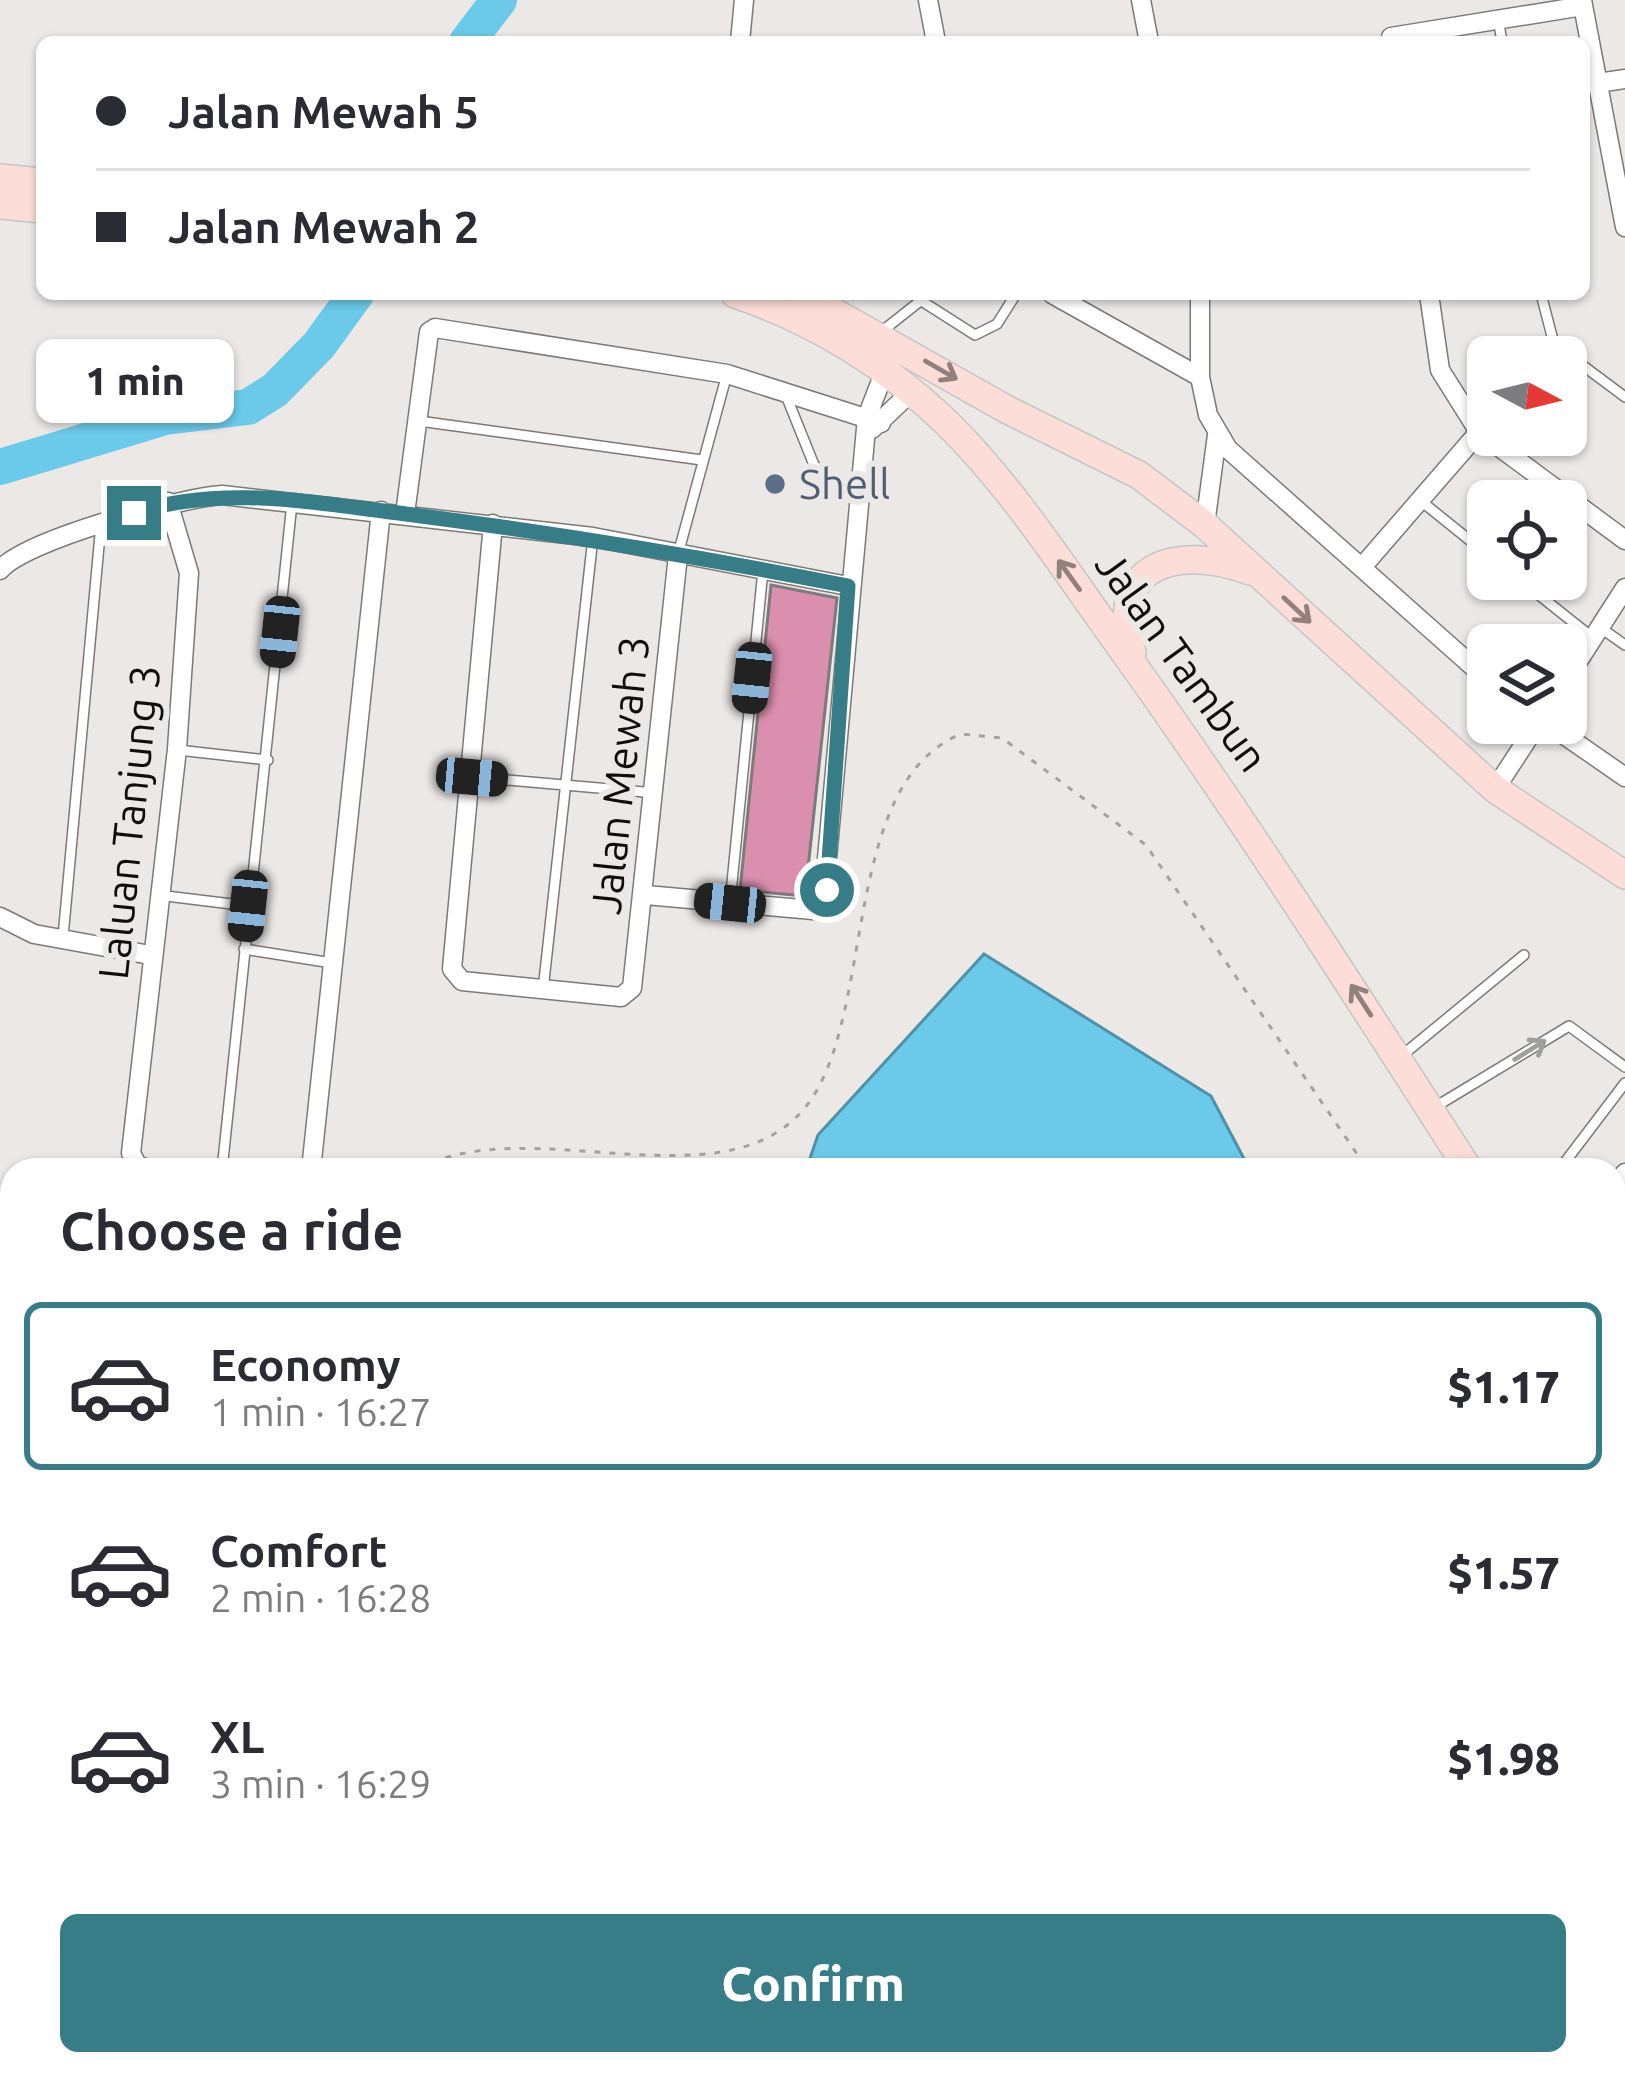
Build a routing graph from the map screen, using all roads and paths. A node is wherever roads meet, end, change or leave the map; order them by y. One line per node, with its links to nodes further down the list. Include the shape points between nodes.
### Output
1 (744, 0): 6 (street)
2 (928, 0): 7 (street)
3 (1141, 0): 8 (street)
4 (1583, 3): 5 (street); 11 (street)
5 (1498, 18): 9 (street); 10 (lane)
6 (741, 36)
7 (935, 36)
8 (1148, 36)
9 (1410, 36)
10 (1501, 36)
11 (1589, 36)
12 (1590, 40): 14 (street)
13 (1625, 79): 14 (street)
14 (1598, 83): 19 (street)
15 (0, 178): 16 (main road)
16 (36, 181)
17 (0, 205): 18 (main road)
18 (36, 208)
19 (1625, 226)
20 (750, 300): 31 (main road, Jalan Tambun, via 820,329)
21 (814, 300): 29 (main road)
22 (920, 300): 29 (lane)
23 (928, 300): 24 (lane, via 980,335)
24 (1012, 300)
25 (1063, 300): 32 (street)
26 (1200, 300): 32 (street)
27 (1430, 300): 36 (street, via 1440,370)
28 (1543, 300): 35 (lane, via 1554,344)
29 (879, 334): 51 (main road, one-way to 51, via 1139,475)
30 (727, 374): 33 (street); 37 (street, via 431,329); 42 (lane)
31 (884, 374): 34 (main road, Jalan Tambun); 38 (street)
32 (1200, 376): 39 (street)
33 (784, 391): 38 (street); 45 (lane, via 814,465)
34 (910, 393): 38 (street); 67 (main road, Jalan Tambun, one-way to 34, via 1016,502)
35 (1625, 397)
36 (1467, 413)
37 (419, 421): 42 (lane); 48 (street)
38 (872, 424): 45 (street)
39 (1217, 435): 51 (street); 57 (street)
40 (1467, 446): 43 (street)
41 (1511, 456): 54 (street)
42 (702, 460): 55 (lane)
43 (1421, 501): 53 (lane); 57 (street)
44 (168, 502): 46 (street, via 222,495); 49 (street); 70 (street, Laluan Tanjung 3, via 189,573)
45 (861, 502): 60 (street)
46 (292, 503): 47 (street); 71 (lane)
47 (381, 511): 48 (street); 87 (street)
48 (405, 514): 50 (street)
49 (101, 524): 56 (street); 83 (lane)
50 (493, 524): 52 (street); 72 (street)
51 (1205, 525): 59 (main road)
52 (593, 537): 55 (street); 74 (lane)
53 (1467, 538)
54 (1625, 540)
55 (678, 555): 58 (street); 76 (street, Jalan Mewah 3)
56 (2, 567)
57 (1362, 567): 66 (street)
58 (764, 570): 60 (street); 80 (lane)
59 (1261, 576): 67 (main road, via 1207,559 1144,575 1124,613); 75 (main road, one-way to 75)
60 (848, 586): 80 (street, via 827,890 813,910)
61 (1625, 588): 63 (street)
62 (1549, 600): 63 (lane)
63 (1597, 633): 64 (lane); 65 (street)
64 (1625, 645)
65 (1587, 648)
66 (1467, 661)
67 (1136, 668): 89 (main road, Jalan Tambun, one-way to 67)
68 (1528, 744): 75 (street)
69 (1575, 744): 73 (street)
70 (177, 749): 71 (lane); 78 (street, Laluan Tanjung 3)
71 (268, 760): 81 (lane)
72 (472, 777): 74 (lane); 88 (street, via 452,969 462,981)
73 (1625, 777)
74 (563, 784): 76 (lane); 88 (lane)
75 (1496, 789): 77 (main road)
76 (655, 793): 79 (street, Jalan Mewah 3)
77 (1625, 874)
78 (156, 895): 81 (lane); 85 (street, Laluan Tanjung 3)
79 (646, 895): 80 (street); 88 (street, Jalan Mewah 3, via 634,984 621,997)
80 (730, 903)
81 (248, 906): 84 (lane)
82 (0, 917): 83 (street)
83 (63, 939): 85 (street)
84 (244, 949): 87 (lane); 94 (lane)
85 (150, 955): 93 (street, Laluan Tanjung 3)
86 (1525, 955): 89 (lane)
87 (332, 963): 95 (street)
88 (544, 990)
89 (1399, 1058): 92 (main road, Jalan Tambun)
90 (1625, 1067): 92 (lane, one-way to 90, via 1570,1026)
91 (1625, 1083): 99 (lane)
92 (1430, 1110): 98 (main road, Jalan Tambun)
93 (133, 1158)
94 (223, 1158)
95 (312, 1158)
96 (452, 1158): 97 (path, via 512,1148 641,1157 733,1148 787,1129 823,1078 895,805 917,770 961,734 1002,737 1146,845)
97 (1360, 1158)
98 (1461, 1158)
99 (1570, 1158)

